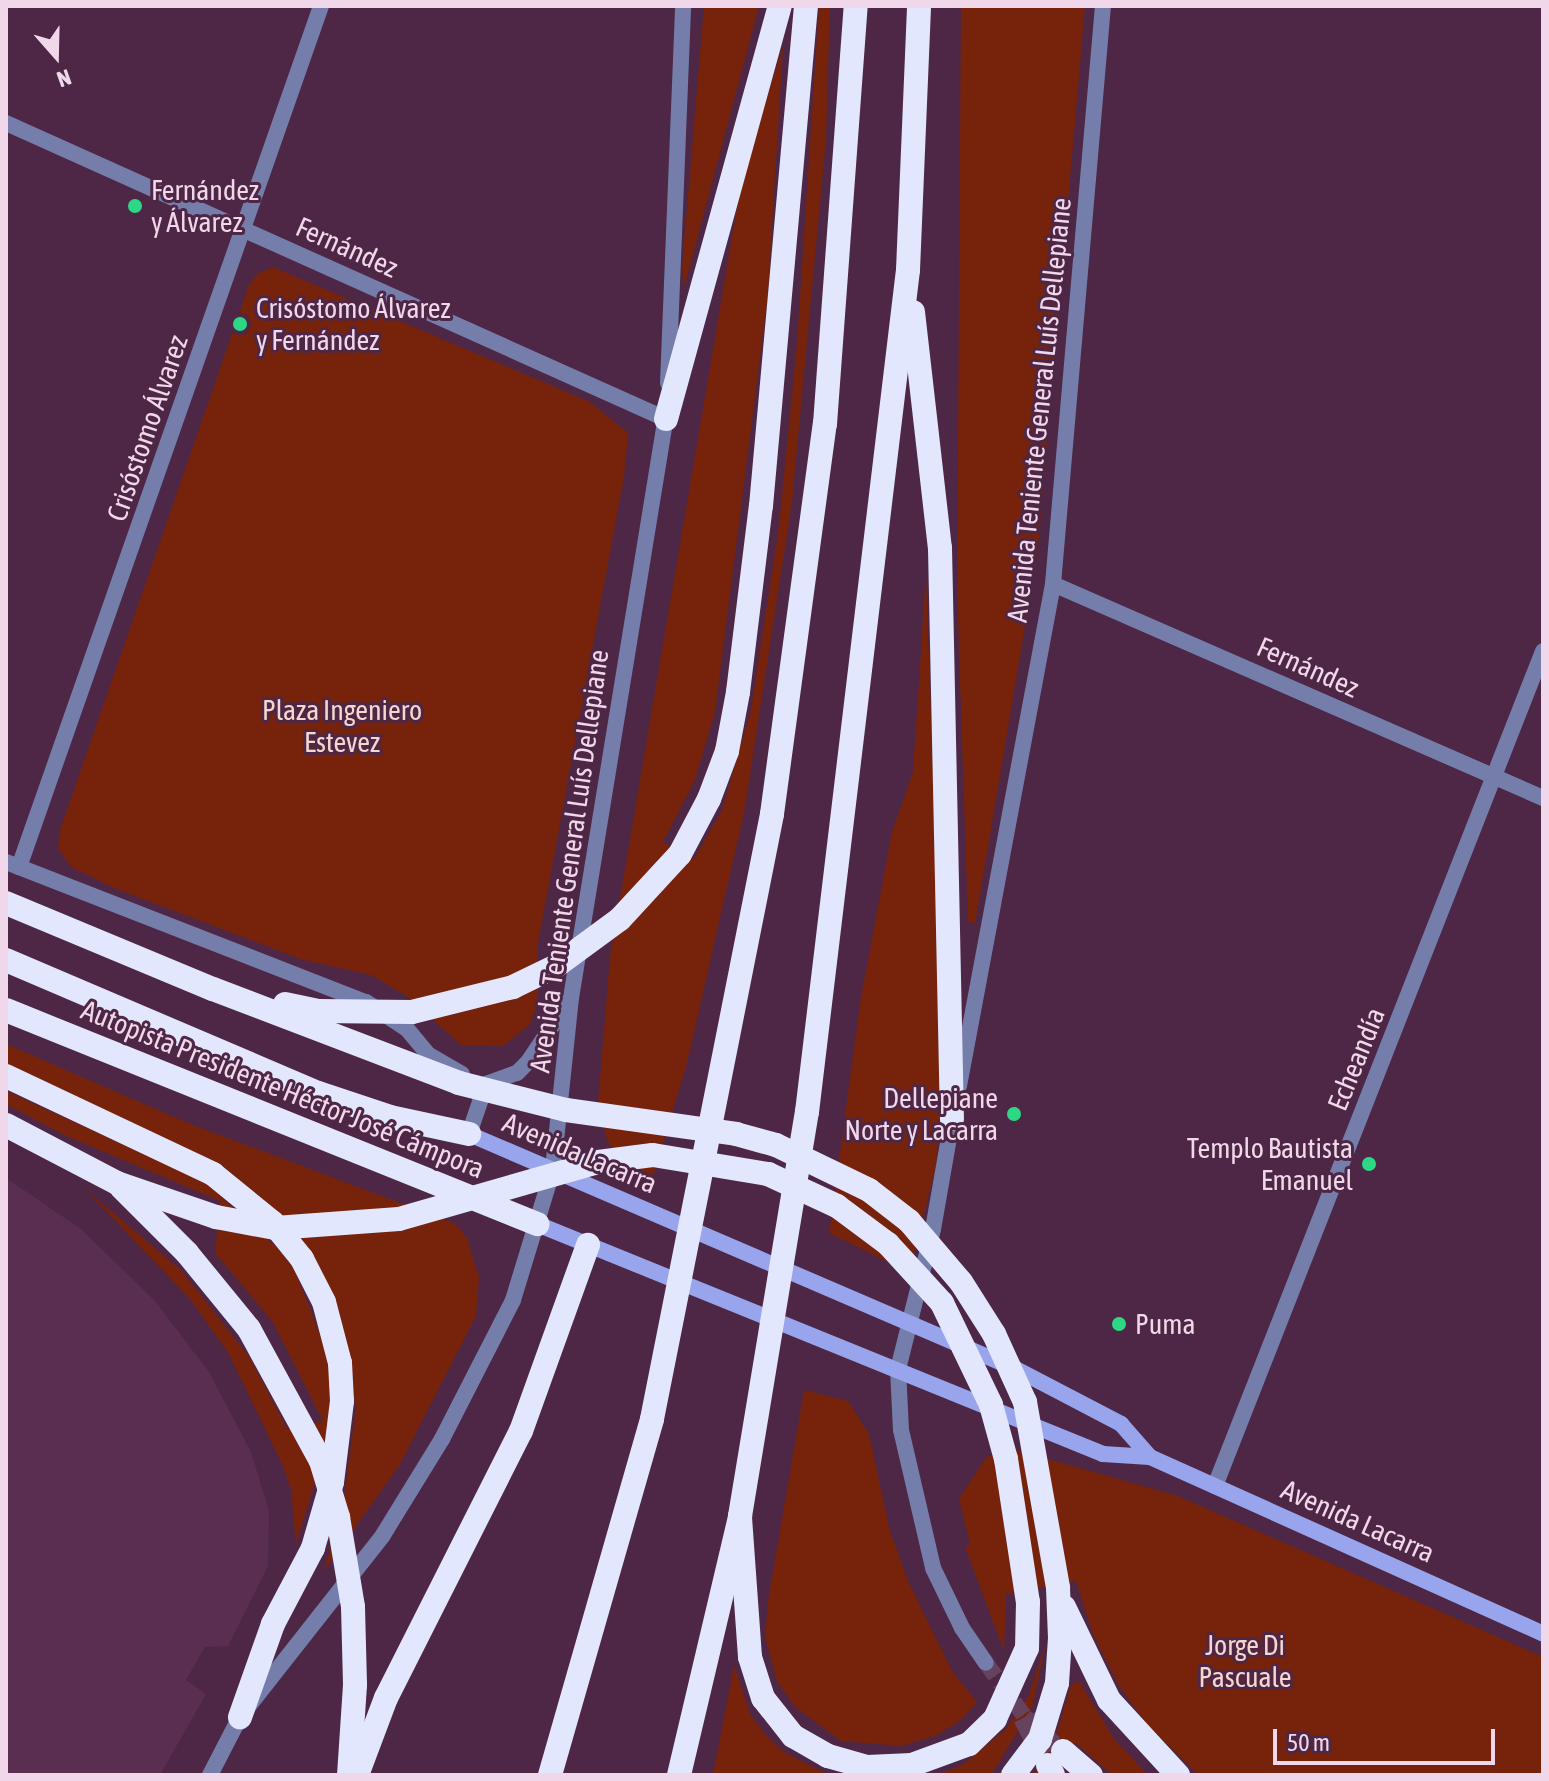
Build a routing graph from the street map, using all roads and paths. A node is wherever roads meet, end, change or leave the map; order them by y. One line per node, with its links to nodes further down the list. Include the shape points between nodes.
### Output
1 (321, 6): 9 (street, Crisóstomo Álvarez)
2 (683, 6): 11 (street, Avenida Teniente General Luís Dellepiane)
3 (780, 6): 11 (highway)
4 (806, 6): 19 (highway, via 761,506 738,692 727,751 680,854 649,891 591,943 513,987 450,1006 374,1014 318,1011)
5 (856, 6): 44 (highway, via 825,424 772,814 655,1405)
6 (919, 6): 10 (highway)
7 (1103, 6): 12 (street, Avenida Teniente General Luís Dellepiane)
8 (6, 123): 9 (street, Fernández)
9 (244, 228): 11 (street, Fernández); 16 (street, Crisóstomo Álvarez)
10 (908, 270): 24 (highway, via 940,548); 35 (highway, via 807,1112)
11 (666, 419): 20 (street, Avenida Teniente General Luís Dellepiane)
12 (1053, 584): 14 (street, Fernández); 24 (street, Avenida Teniente General Luís Dellepiane)
13 (1543, 651): 14 (street, Echeandía)
14 (1495, 777): 15 (street, Fernández); 34 (street, Echeandía)
15 (1543, 798)
16 (13, 865): 23 (street, Avenida Lacarra, via 366,1002 407,1029 429,1055)
17 (6, 903): 19 (highway)
18 (6, 960): 26 (highway, Autopista Presidente Héctor José Cámpora, via 318,1093 390,1117)
19 (213, 989): 36 (highway, via 459,1083 566,1110 736,1134 776,1145 869,1190 909,1221 961,1282 994,1334 1025,1402)
20 (571, 998): 23 (street, via 528,1062 517,1073); 27 (street, Avenida Teniente General Luís Dellepiane)
21 (6, 1010): 29 (highway, Autopista Presidente Héctor José Cámpora)
22 (6, 1076): 39 (highway, via 213,1174 273,1223 302,1259 324,1302 341,1376 332,1482 313,1548 273,1624)
23 (486, 1084): 26 (street, Avenida Lacarra)
24 (952, 1119): 31 (street, Avenida Teniente General Luís Dellepiane)
25 (6, 1125): 28 (highway)
26 (469, 1134): 27 (main road, Avenida Lacarra)
27 (553, 1169): 29 (street, Avenida Teniente General Luís Dellepiane); 31 (main road, Avenida Lacarra)
28 (117, 1183): 35 (highway, via 216,1217 275,1228 399,1219 598,1162 653,1155 768,1174 806,1189 888,1244 942,1303 963,1341 1006,1459 1028,1602 1021,1670 995,1719 969,1744 912,1765 867,1767 828,1756 793,1736 763,1698 746,1629); 42 (highway, via 187,1253 249,1329 321,1461 340,1528 353,1607)
29 (537, 1224): 30 (main road, Avenida Lacarra); 39 (street, Avenida Teniente General Luís Dellepiane, via 513,1300 442,1439 383,1535)
30 (588, 1245): 32 (main road, Avenida Lacarra); 43 (highway, via 521,1431 386,1698)
31 (909, 1322): 32 (street, Avenida Teniente General Luís Dellepiane); 33 (main road, Avenida Lacarra, via 1121,1424)
32 (898, 1369): 33 (main road, Avenida Lacarra, via 1103,1454); 38 (street, Avenida Teniente General Luís Dellepiane, via 901,1430 933,1568)
33 (1150, 1457): 34 (main road, Avenida Lacarra)
34 (1215, 1486): 37 (main road, Avenida Lacarra)
35 (740, 1516): 45 (highway)
36 (1058, 1591): 46 (highway, via 1057,1683 1040,1739); 48 (highway, via 1109,1700)
37 (1543, 1634)
38 (986, 1663)
39 (240, 1717): 41 (street, Avenida Teniente General Luís Dellepiane)
40 (1062, 1764): 47 (highway)
41 (210, 1775)
42 (349, 1775)
43 (357, 1775)
44 (550, 1775)
45 (679, 1775)
46 (1013, 1775)
47 (1091, 1775)
48 (1178, 1775)

